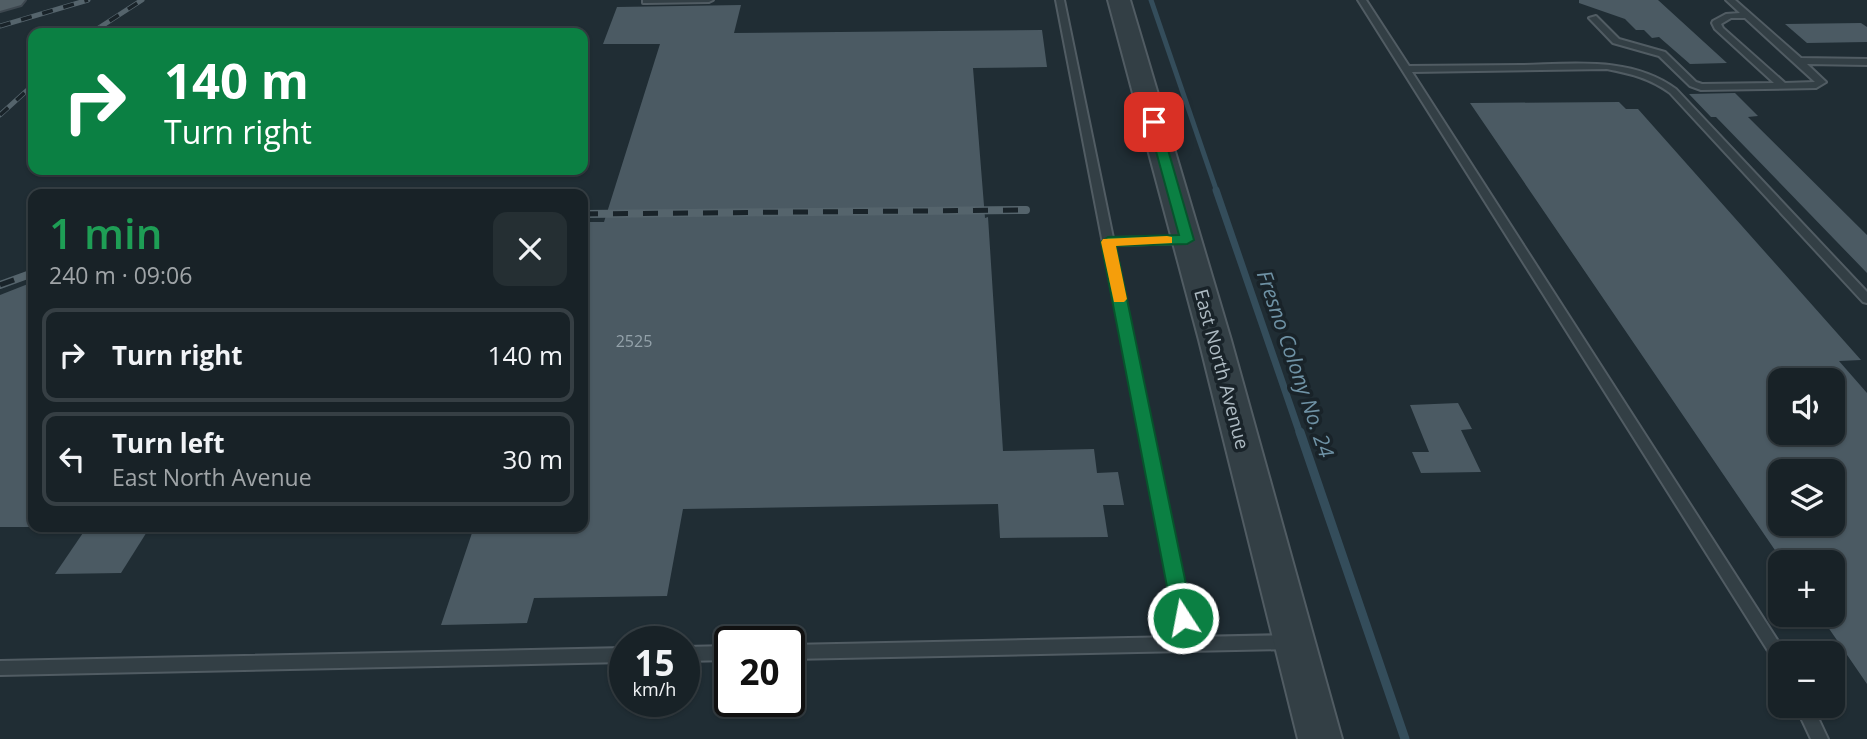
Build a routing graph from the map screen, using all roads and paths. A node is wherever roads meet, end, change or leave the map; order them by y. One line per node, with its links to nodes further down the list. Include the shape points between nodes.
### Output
1 (12, 0): 8 (main road)
2 (709, 0): 7 (lane)
3 (1059, 0): 16 (lane)
4 (1119, 0): 15 (street, East North Avenue)
5 (1362, 0): 13 (lane)
6 (1730, 0): 9 (lane)
7 (646, 1)
8 (0, 4)
9 (1747, 15): 11 (lane); 14 (lane, via 1729,16 1716,23)
10 (1593, 19): 14 (lane, via 1616,41 1662,54 1701,87)
11 (1799, 61): 12 (lane); 14 (lane, via 1821,82)
12 (1867, 62)
13 (1407, 69): 17 (lane, via 1607,66 1658,80); 18 (lane)
14 (1783, 86)
15 (1187, 240): 16 (lane); 19 (street, East North Avenue)
16 (1108, 242): 20 (lane)
17 (1867, 299)
18 (1770, 641)
19 (1294, 642): 20 (lane); 25 (street, East North Avenue)
20 (1188, 645): 21 (lane)
21 (805, 652)
22 (609, 656): 23 (lane)
23 (0, 668)
24 (1810, 718): 26 (lane)
25 (1320, 739)
26 (1820, 739)

